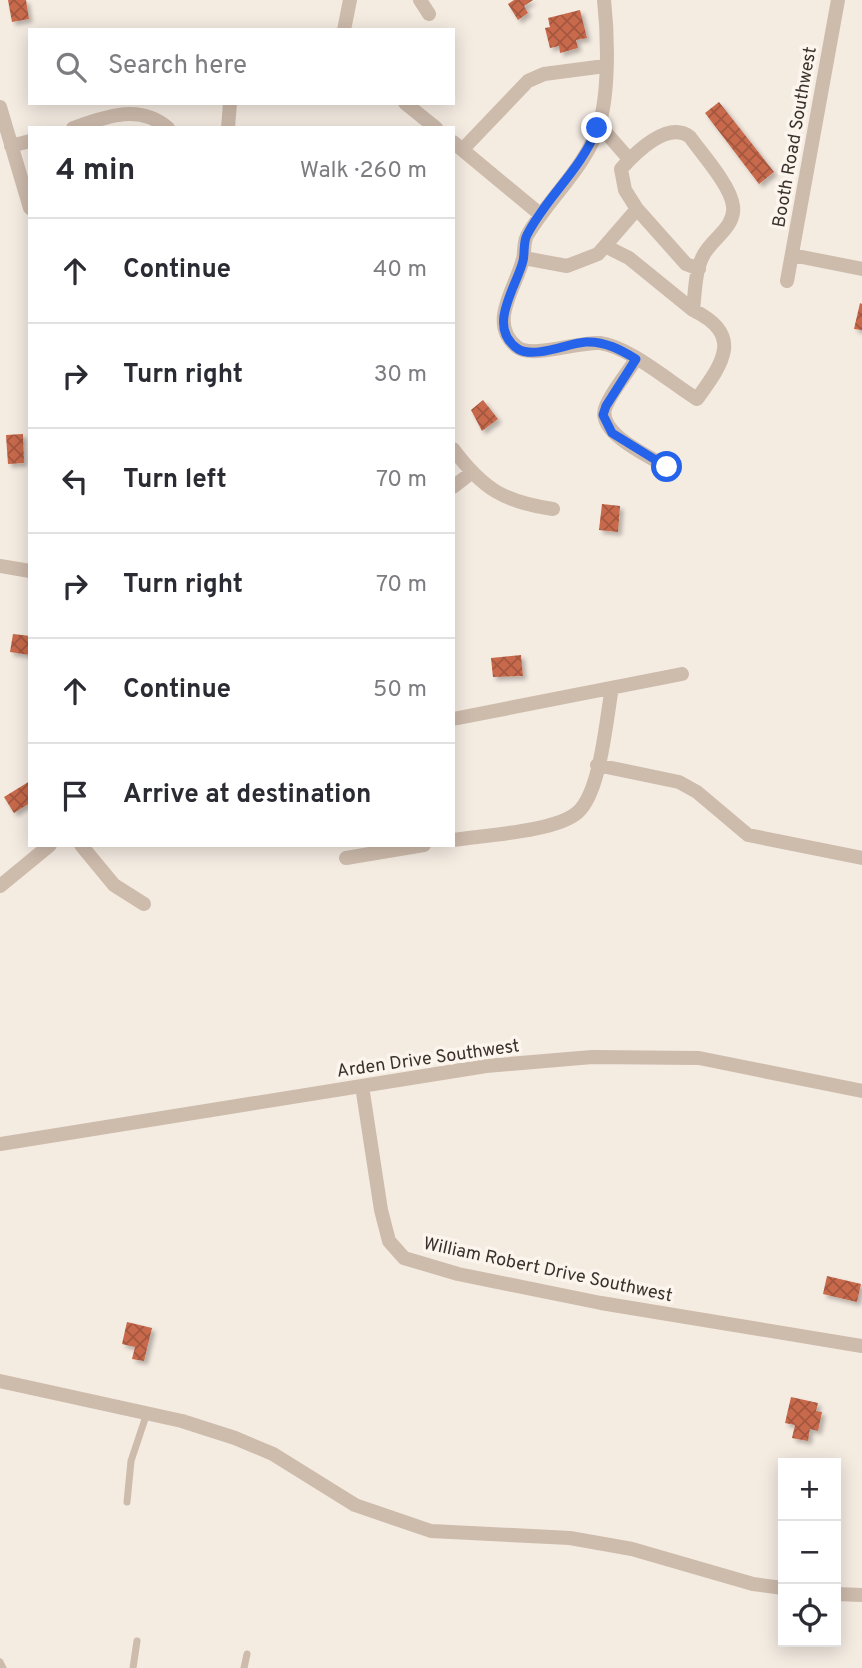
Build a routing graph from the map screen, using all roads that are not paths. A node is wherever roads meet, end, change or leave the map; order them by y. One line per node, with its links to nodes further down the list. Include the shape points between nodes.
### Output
1 (350, 0): 6 (street)
2 (420, 0): 5 (street)
3 (604, 0): 7 (street)
4 (838, 0): 24 (street, Booth Road Southwest)
5 (429, 14)
6 (344, 28)
7 (605, 66): 15 (street); 18 (street, via 544,74 528,81)
8 (230, 105): 13 (street)
9 (407, 105): 14 (street)
10 (0, 107): 17 (street)
11 (79, 126): 12 (street, via 111,115 139,113)
12 (164, 126)
13 (228, 126)
14 (434, 126)
15 (597, 128): 19 (street); 22 (street, via 587,152)
16 (28, 142): 17 (street)
17 (11, 146): 20 (street)
18 (458, 146): 22 (street)
19 (629, 159): 21 (street, via 621,169 625,190); 26 (street, via 671,130 681,131 729,193 733,215 703,255)
20 (28, 201)
21 (637, 209): 23 (street); 26 (street, via 686,264)
22 (541, 215): 25 (street, via 525,237)
23 (605, 246): 25 (street, via 598,254 567,266); 29 (street, via 629,258)
24 (792, 255): 27 (street); 28 (street, Booth Road Southwest)
25 (524, 258): 30 (street, via 503,322 505,334 519,349 530,352 587,342 604,344)
26 (699, 269): 29 (street)
27 (862, 270)
28 (787, 281)
29 (693, 310): 30 (street, via 713,320 723,334 724,346 717,369 696,400)
30 (636, 359): 32 (street, via 603,415 612,433)
31 (455, 452): 33 (street)
32 (667, 467)
33 (471, 473): 34 (street); 35 (street, via 511,501)
34 (455, 485)
35 (552, 509)
36 (0, 566): 37 (street)
37 (28, 571)
38 (682, 674): 39 (street)
39 (612, 688): 40 (street); 41 (street)
40 (455, 719)
41 (597, 765): 42 (street, via 591,792 579,811 560,823); 47 (street, via 679,782 748,835)
42 (455, 840)
43 (48, 847): 48 (street)
44 (83, 847): 49 (street, via 114,885)
45 (412, 847): 46 (street)
46 (346, 858)
47 (862, 858)
48 (0, 887)
49 (144, 904)
50 (362, 1086): 51 (street, Arden Drive Southwest, via 486,1066 666,1056 699,1058); 52 (street, Arden Drive Southwest); 53 (street, William Robert Drive Southwest, via 381,1210 389,1241 404,1258 458,1274 601,1303)
51 (862, 1091)
52 (0, 1144)
53 (862, 1346)
54 (0, 1381): 55 (street)
55 (146, 1416): 56 (lane, via 131,1461); 57 (street, via 182,1421 235,1438 317,1478 355,1505 431,1531 570,1538 632,1549)
56 (127, 1502)
57 (778, 1587)
58 (841, 1594): 59 (street)
59 (862, 1594)
60 (137, 1641): 62 (lane)
61 (247, 1654): 63 (lane)
62 (133, 1668)
63 (244, 1668)

